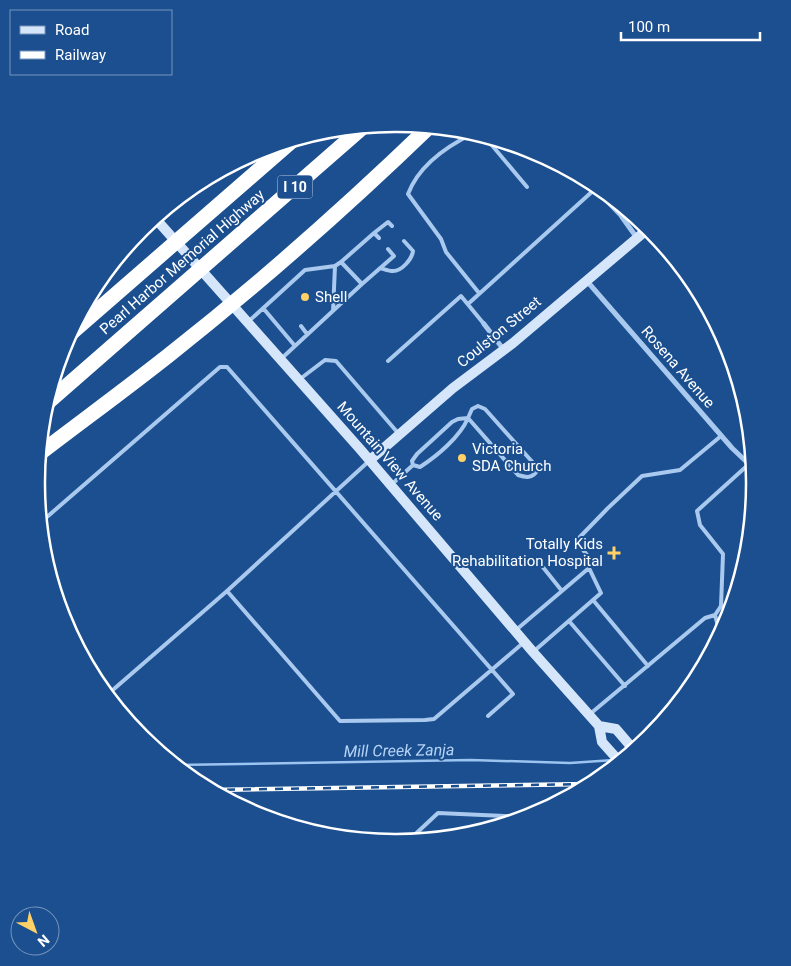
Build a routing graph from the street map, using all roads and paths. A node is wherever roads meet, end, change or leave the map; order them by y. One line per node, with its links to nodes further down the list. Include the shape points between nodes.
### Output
1 (422, 133): 26 (highway, via 375,180)
2 (354, 135): 40 (highway, Pearl Harbor Memorial Highway / I 10)
3 (463, 139): 23 (lane, via 428,164 408,194 441,239 446,252)
4 (493, 146): 6 (lane)
5 (279, 153): 30 (highway, Pearl Harbor Memorial Highway / I 10)
6 (527, 187)
7 (590, 192): 23 (lane)
8 (615, 209): 9 (lane)
9 (622, 217): 15 (street)
10 (160, 223): 26 (main road, Mountain View Avenue)
11 (392, 226): 12 (lane, via 388,222)
12 (374, 233): 14 (lane); 18 (lane)
13 (642, 234): 15 (main road, Coulston Street)
14 (379, 238)
15 (637, 238): 21 (main road, Coulston Street)
16 (404, 241): 20 (lane, via 413,251 412,258 399,270 392,272)
17 (388, 249): 20 (lane, via 394,256)
18 (341, 262): 19 (lane); 22 (lane)
19 (335, 266): 24 (lane, via 305,270); 29 (lane)
20 (380, 268): 22 (lane)
21 (586, 280): 36 (main road, Coulston Street); 43 (street, Rosena Avenue)
22 (362, 284): 29 (lane)
23 (479, 293): 27 (lane)
24 (275, 297): 25 (lane); 28 (lane)
25 (279, 301)
26 (231, 304): 31 (main road, Mountain View Avenue); 44 (highway, via 170,355)
27 (468, 304): 32 (lane); 38 (lane, via 462,296)
28 (263, 308): 31 (lane); 35 (lane)
29 (333, 311): 34 (lane)
30 (85, 321)
31 (248, 323): 37 (main road, Mountain View Avenue)
32 (484, 324): 36 (street)
33 (301, 326): 34 (lane)
34 (308, 334): 35 (lane)
35 (295, 346): 37 (lane)
36 (504, 350): 42 (main road, Coulston Street, via 453,388)
37 (280, 360): 39 (main road, Mountain View Avenue)
38 (388, 361)
39 (298, 380): 42 (lane, via 325,360 336,361); 45 (main road, Mountain View Avenue)
40 (56, 395)
41 (468, 418): 41 (lane, via 518,475 534,476 536,466 485,409 478,406 472,409); 47 (lane, via 460,433 427,463 420,467); 47 (lane, via 452,422 414,457)
42 (399, 435): 45 (main road, Coulston Street)
43 (721, 436): 46 (street, Rosena Avenue); 53 (lane, via 680,470 642,476 606,509 576,542 587,555)
44 (47, 448)
45 (370, 460): 49 (main road, Mountain View Avenue); 50 (lane)
46 (745, 460)
47 (413, 465): 49 (lane)
48 (745, 471): 57 (lane, via 697,511 700,525 723,554 721,606)
49 (391, 485): 60 (main road, Mountain View Avenue)
50 (336, 492): 51 (lane, via 227,368 220,367); 54 (lane); 64 (lane)
51 (47, 517)
52 (538, 561): 55 (lane)
53 (589, 568): 55 (lane); 56 (lane, via 601,593)
54 (227, 591): 64 (lane, via 340,721 434,719); 66 (lane)
55 (562, 592): 60 (lane)
56 (593, 600): 58 (lane); 63 (lane)
57 (715, 615): 59 (lane); 63 (lane, via 704,618)
58 (568, 621): 62 (lane); 65 (lane)
59 (717, 622)
60 (515, 631): 61 (main road, Mountain View Avenue)
61 (524, 642): 62 (main road, Mountain View Avenue); 64 (lane)
62 (533, 652): 67 (main road, Mountain View Avenue)
63 (648, 666): 65 (lane)
64 (492, 670): 68 (lane, via 513,694)
65 (625, 686): 67 (lane)
66 (113, 690)
67 (589, 715): 69 (main road, Mountain View Avenue)
68 (488, 716)
69 (599, 726): 70 (main road, Mountain View Avenue, via 616,729); 71 (main road, via 602,742)
70 (630, 744)
71 (615, 756)
72 (505, 816): 73 (lane, via 438,813)
73 (416, 833)

